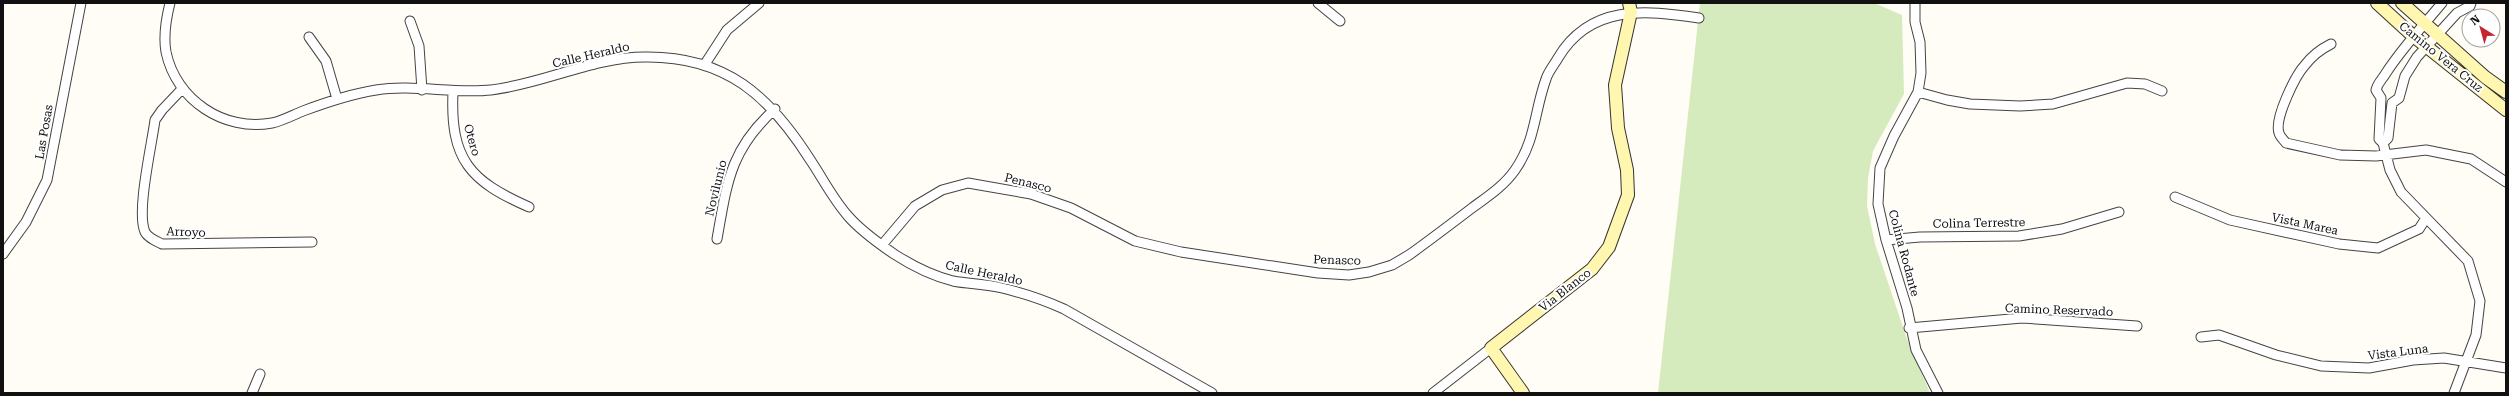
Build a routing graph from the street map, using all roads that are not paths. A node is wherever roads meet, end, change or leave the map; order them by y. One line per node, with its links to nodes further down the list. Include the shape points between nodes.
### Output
1 (81, 3): 43 (street, Las Posas, via 47,180 26,222)
2 (170, 3): 21 (street, Calle Heraldo, via 165,34 166,51)
3 (759, 3): 20 (street, via 727,30)
4 (1318, 3): 12 (street)
5 (1915, 3): 25 (street, Colina Rodante, via 1915,22 1920,42 1921,73)
6 (2377, 3): 16 (street, Camino Vera Cruz)
7 (2402, 3): 14 (street, Camino Vera Cruz)
8 (2442, 3): 14 (street)
9 (2471, 3): 15 (street, via 2457,13)
10 (1630, 7): 11 (street, Penasco); 42 (street, Penasco, via 1592,24 1563,50 1546,78 1534,133 1522,160 1505,183 1409,256 1392,265 1349,275 1318,273 1181,252 1135,241 1072,208 1031,194 970,183 951,187 928,197 908,212); 47 (street, Via Blanco, via 1615,85 1618,128 1627,170 1628,196 1609,246 1592,269)
11 (1699, 18)
12 (1340, 21)
13 (410, 22): 22 (street, via 419,46)
14 (2424, 23): 15 (street, Camino Vera Cruz); 16 (street)
15 (2438, 34): 19 (street); 26 (street, Camino Vera Cruz)
16 (2412, 35): 19 (street, Camino Vera Cruz); 27 (street, via 2378,82 2376,90)
17 (309, 37): 28 (street, via 326,61)
18 (2331, 44): 33 (street, via 2316,53 2296,78 2278,121 2279,133 2286,143 2296,147 2340,155)
19 (2427, 47): 29 (street, via 2405,76 2403,91 2399,98); 31 (street, Camino Vera Cruz)
20 (705, 64): 24 (street, Calle Heraldo, via 643,56 616,60 492,90); 30 (street, Calle Heraldo, via 750,88)
21 (182, 89): 28 (street, Calle Heraldo, via 201,107 226,121 246,124 273,123); 41 (street, Arroyo, via 155,120 143,209 145,232 150,238 162,244)
22 (422, 90): 24 (street, Calle Heraldo); 28 (street, Calle Heraldo, via 381,89)
23 (2162, 91): 25 (street, via 2145,84 2127,83 2053,104 2020,106 1970,104)
24 (453, 92): 36 (street, Otero, via 456,137 469,169 482,183)
25 (1918, 92): 40 (street, Colina Rodante, via 1880,168 1878,204)
26 (2506, 92)
27 (2381, 98): 29 (street); 32 (street, via 2379,139)
28 (337, 99)
29 (2392, 103): 32 (street, via 2388,138)
30 (775, 109): 39 (street, Novilunio, via 748,136 734,159); 42 (street, Calle Heraldo, via 848,217)
31 (2506, 110)
32 (2382, 143): 33 (street)
33 (2386, 155): 34 (street, via 2426,150 2471,159); 38 (street, via 2401,192)
34 (2506, 182)
35 (2175, 197): 38 (street, Vista Marea, via 2230,220 2339,244 2378,248 2419,229)
36 (529, 207)
37 (2119, 212): 40 (street, Colina Terrestre, via 2062,229 2019,236)
38 (2426, 218): 48 (street, via 2468,261 2480,301 2476,335)
39 (717, 239)
40 (1886, 240): 45 (street, Colina Rodante, via 1906,308)
41 (312, 242)
42 (882, 245): 52 (street, Calle Heraldo, via 927,272 952,280 1000,288 1041,299 1064,309)
43 (3, 254)
44 (2137, 326): 45 (street, Camino Reservado, via 2022,318)
45 (1909, 328): 55 (street, Colina Rodante, via 1916,350)
46 (2201, 337): 48 (street, Vista Luna, via 2219,335 2276,355 2321,366 2369,368 2413,360 2444,358)
47 (1491, 348): 53 (street, Via Blanco); 54 (street)
48 (2464, 362): 49 (street, Vista Luna); 56 (street)
49 (2506, 368)
50 (260, 374): 51 (street)
51 (252, 393)
52 (1212, 393)
53 (1433, 393)
54 (1523, 393)
55 (1938, 393)
56 (2454, 393)

